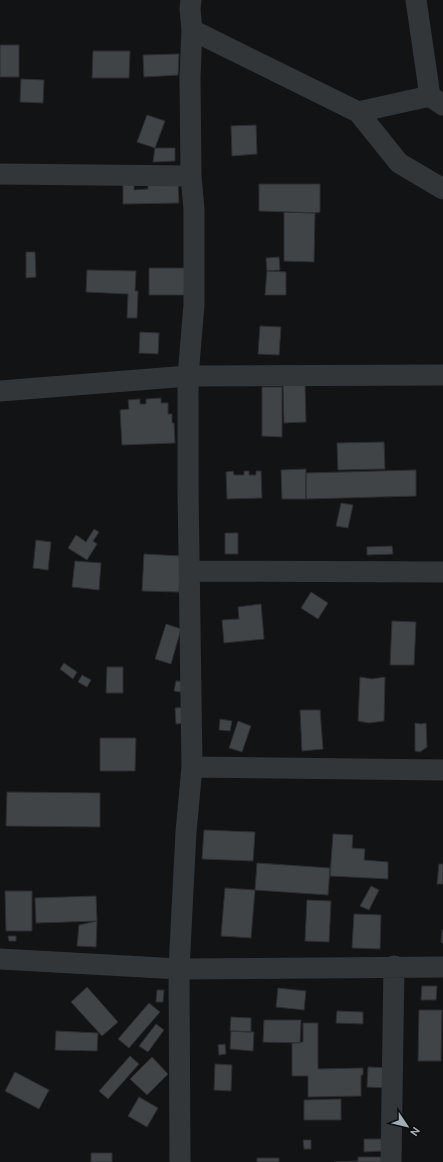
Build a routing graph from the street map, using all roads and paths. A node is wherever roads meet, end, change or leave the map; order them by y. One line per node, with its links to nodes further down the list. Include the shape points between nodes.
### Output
1 (416, 0): 4 (street)
2 (185, 3): 3 (street)
3 (192, 30): 5 (street); 7 (street)
4 (436, 100): 5 (street)
5 (358, 112): 8 (street, via 399,163)
6 (0, 174): 7 (street)
7 (191, 176): 10 (street, via 194,209 194,305)
8 (443, 189)
9 (443, 375): 10 (street)
10 (188, 376): 11 (street); 12 (street)
11 (0, 391)
12 (189, 571): 13 (street); 14 (street)
13 (443, 572)
14 (192, 767): 15 (street); 19 (street)
15 (443, 770)
16 (0, 960): 19 (street)
17 (394, 966): 18 (street); 19 (street); 21 (street)
18 (443, 967)
19 (179, 969): 20 (street)
20 (180, 1162)
21 (391, 1162)

